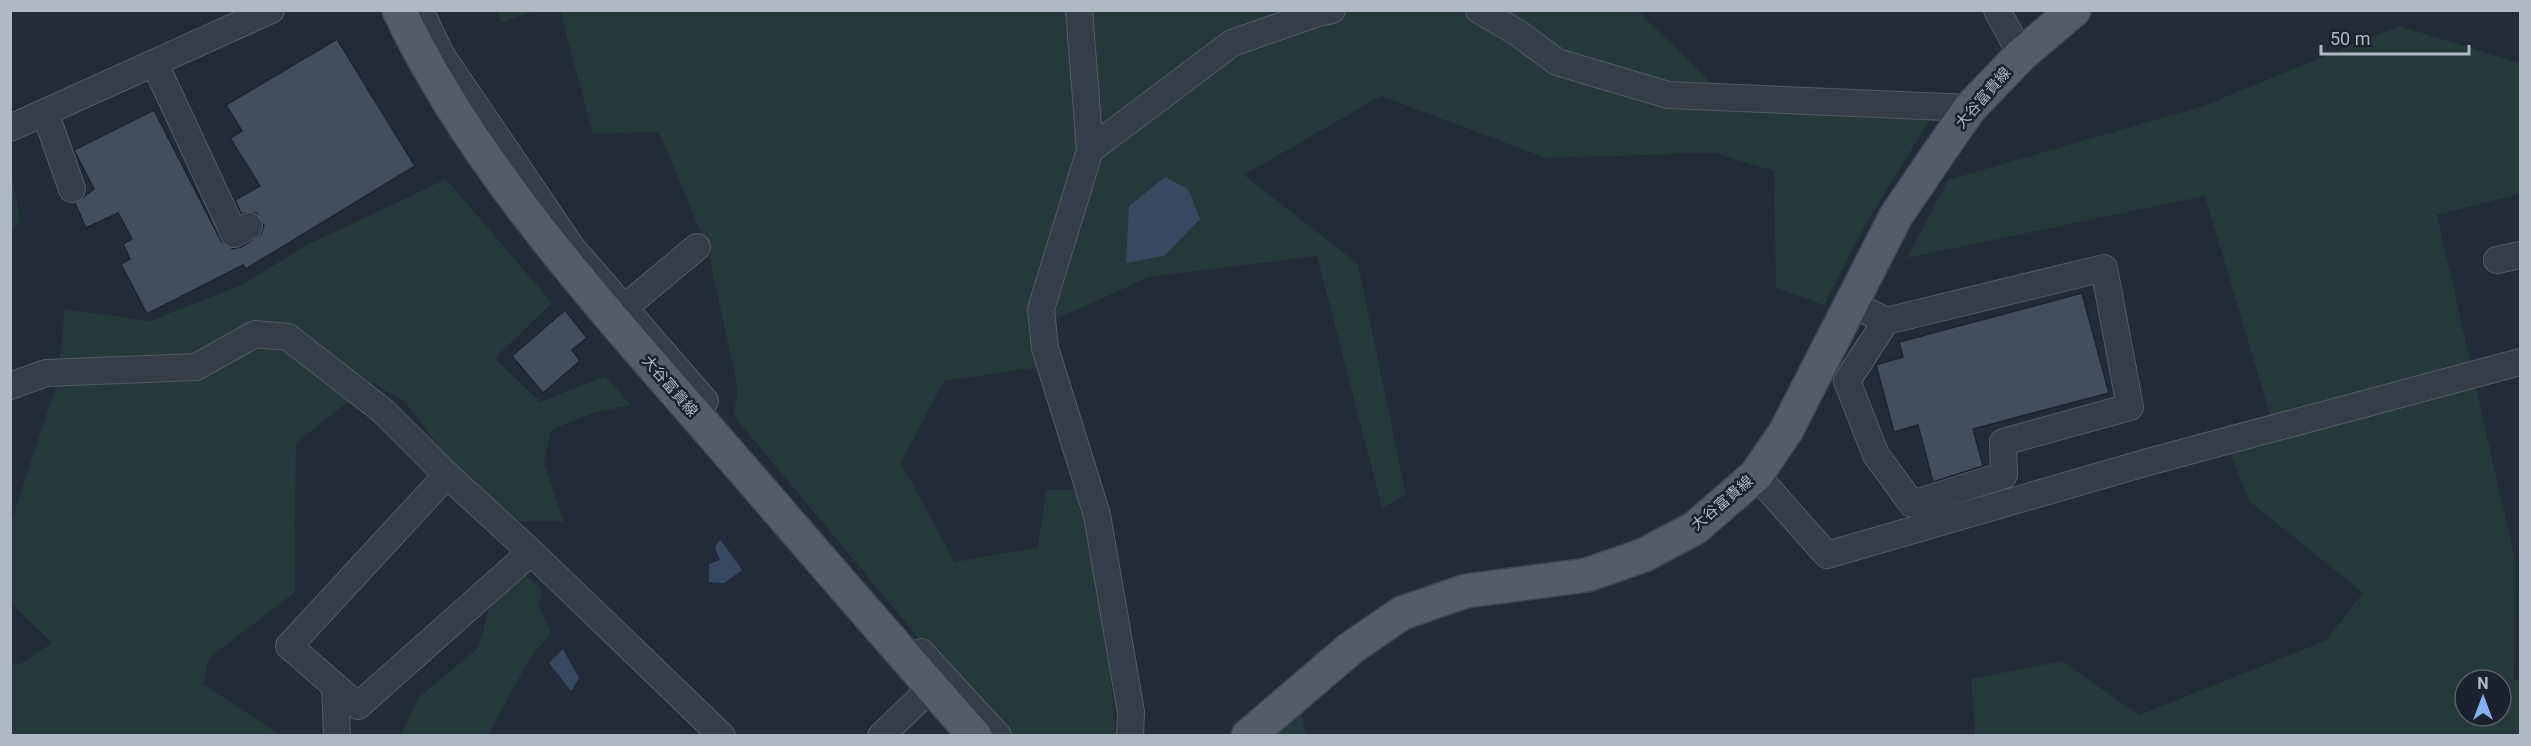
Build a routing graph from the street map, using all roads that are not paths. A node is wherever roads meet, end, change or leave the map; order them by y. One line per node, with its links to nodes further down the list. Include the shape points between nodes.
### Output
1 (271, 10): 10 (street)
2 (399, 10): 19 (main road, 大谷富貴線, via 445,98 547,239)
3 (420, 10): 19 (street, via 440,53)
4 (1079, 10): 14 (street)
5 (1479, 10): 11 (street, via 1557,62 1668,95)
6 (1997, 10): 9 (street)
7 (2074, 10): 9 (main road, 大谷富貴線)
8 (1323, 11): 14 (street, via 1232,43)
9 (2021, 55): 11 (main road, 大谷富貴線)
10 (155, 64): 12 (street); 16 (street, via 234,234)
11 (1970, 108): 18 (main road, 大谷富貴線, via 1896,216)
12 (45, 112): 13 (street); 15 (street)
13 (10, 128)
14 (1090, 150): 33 (street, via 1041,309 1045,348 1096,515 1131,712)
15 (72, 189)
16 (249, 226)
17 (697, 247): 19 (street)
18 (1851, 303): 20 (street); 24 (main road, 大谷富貴線, via 1786,431)
19 (618, 313): 27 (main road, 大谷富貴線); 32 (street)
20 (1886, 321): 20 (street, via 1847,381 1876,455 1912,504 2004,475 2003,442 2130,407 2104,268)
21 (2520, 362): 24 (street, via 2148,462 1827,555)
22 (10, 386): 23 (street, via 46,373 196,367 255,334 288,337 383,411)
23 (447, 475): 25 (street); 26 (street, via 289,646)
24 (1756, 475): 34 (main road, 大谷富貴線, via 1695,528 1644,555 1587,574 1466,591 1401,613 1351,648)
25 (531, 552): 26 (street, via 358,706); 29 (street)
26 (335, 686): 28 (street)
27 (932, 687): 30 (street); 31 (main road, 大谷富貴線)
28 (337, 735)
29 (722, 735)
30 (881, 735)
31 (975, 735)
32 (998, 735)
33 (1130, 735)
34 (1248, 735)

